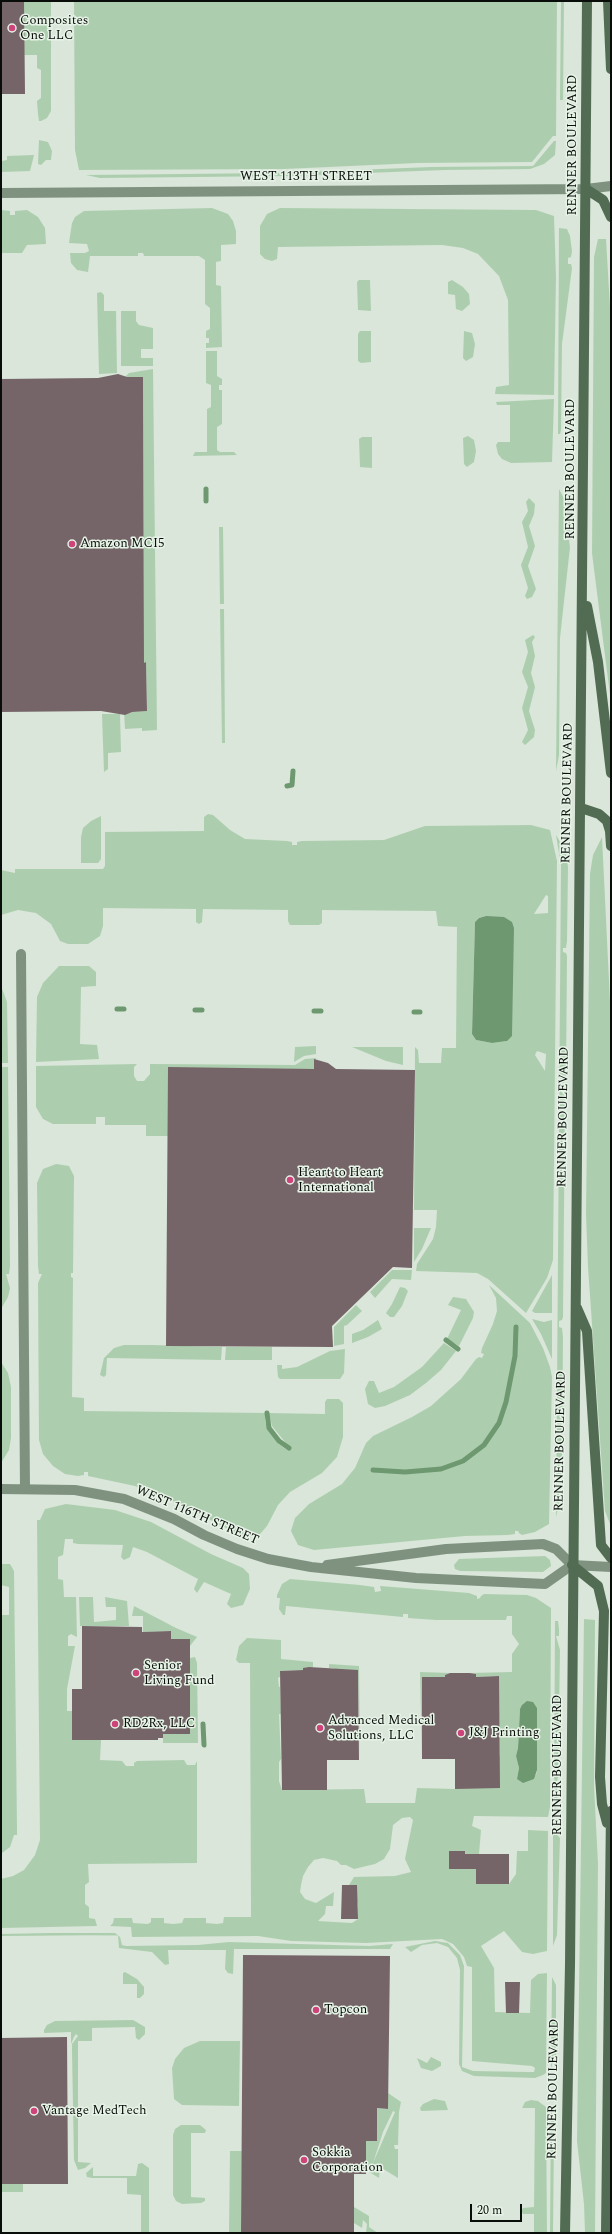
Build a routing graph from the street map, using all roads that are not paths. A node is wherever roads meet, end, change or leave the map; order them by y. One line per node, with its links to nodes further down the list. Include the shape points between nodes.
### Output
1 (587, 1): 5 (main road, RENNER BOULEVARD)
2 (608, 1): 3 (main road)
3 (611, 69)
4 (611, 186): 5 (street, WEST 113TH STREET)
5 (586, 189): 6 (street, WEST 113TH STREET); 7 (main road, via 603,200); 8 (main road, RENNER BOULEVARD)
6 (1, 193)
7 (611, 217)
8 (583, 584): 9 (main road, via 598,662); 10 (main road, RENNER BOULEVARD)
9 (611, 773)
10 (581, 808): 11 (main road, via 599,814 607,821); 13 (main road, RENNER BOULEVARD)
11 (611, 846)
12 (20, 954): 14 (street)
13 (575, 1304): 16 (main road, via 587,1331 601,1546); 17 (main road, RENNER BOULEVARD)
14 (25, 1489): 15 (street, WEST 116TH STREET); 18 (street, WEST 116TH STREET, via 75,1490 124,1499 168,1516 237,1549 268,1559)
15 (1, 1490)
16 (611, 1558)
17 (572, 1565): 18 (street, WEST 116TH STREET, via 545,1584 416,1578); 18 (street, WEST 116TH STREET, via 556,1549 543,1544 446,1549); 19 (street); 21 (main road, via 598,1586 604,1611 600,1778 602,1804); 22 (main road, RENNER BOULEVARD, via 570,1964)
18 (311, 1567)
19 (611, 1567)
20 (611, 1811): 21 (main road)
21 (610, 1833): 23 (main road)
22 (565, 2233)
23 (606, 2233)

